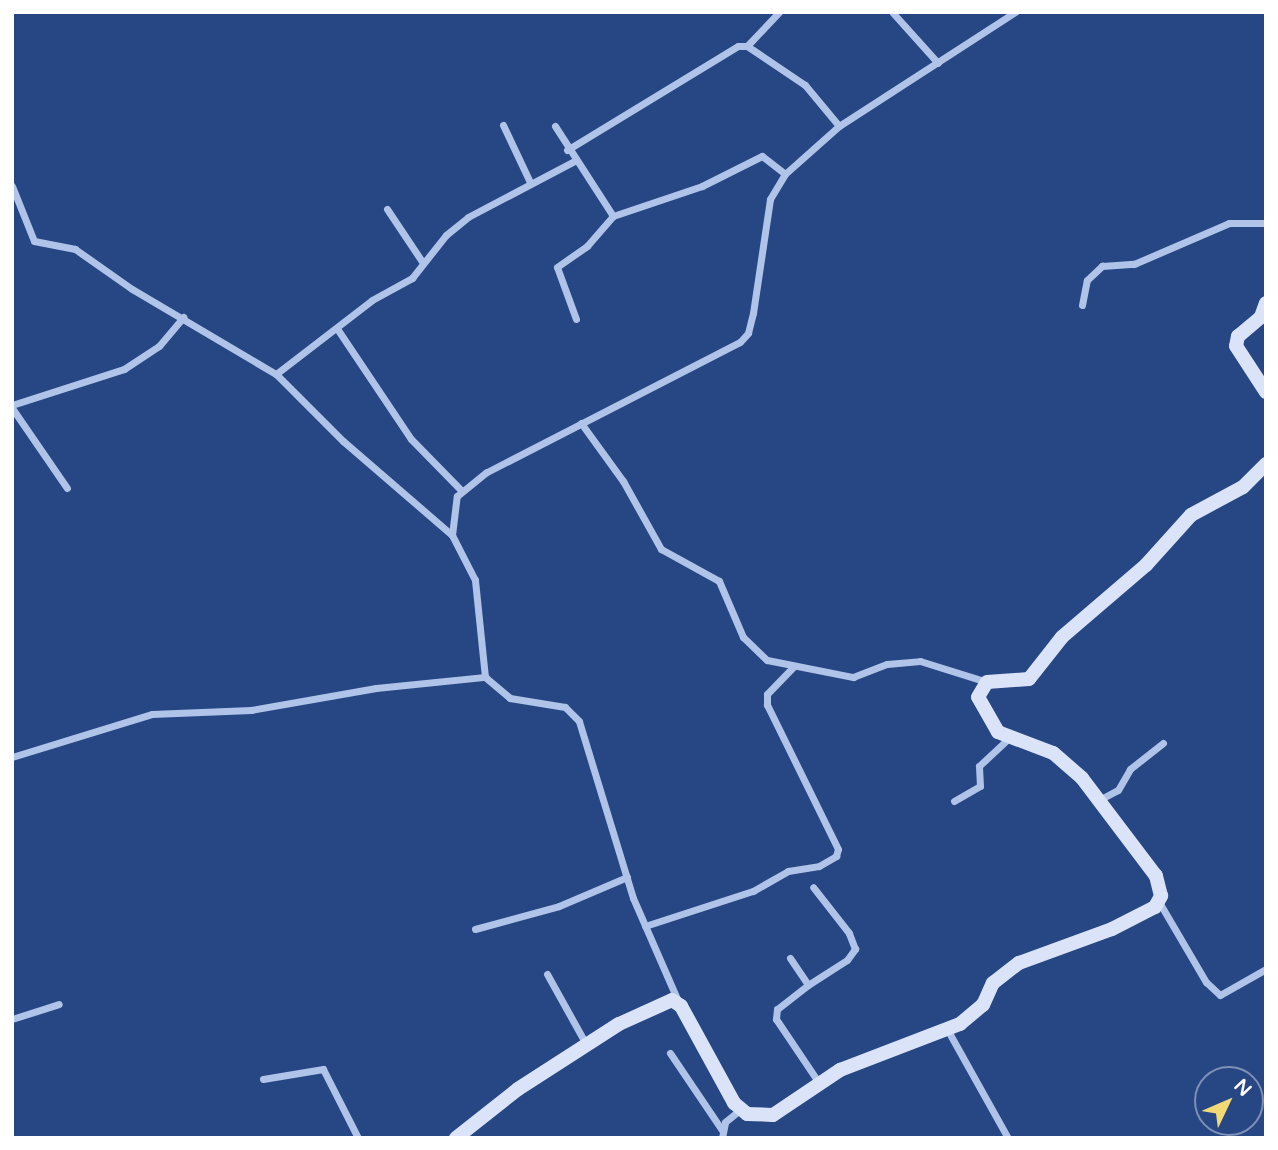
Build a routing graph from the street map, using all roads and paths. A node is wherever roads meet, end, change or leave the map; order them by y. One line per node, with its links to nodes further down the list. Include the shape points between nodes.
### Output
1 (779, 12): 4 (street)
2 (1015, 12): 5 (street)
3 (893, 13): 5 (street)
4 (747, 46): 8 (street, via 805,85); 9 (street, via 738,47)
5 (938, 63): 8 (street)
6 (503, 125): 12 (street)
7 (555, 126): 9 (street)
8 (839, 126): 11 (street, via 821,147)
9 (567, 150): 10 (street)
10 (574, 161): 12 (street); 15 (street)
11 (785, 174): 15 (street, via 762,156 702,186); 26 (street, via 770,199 748,333 727,350)
12 (530, 182): 17 (street, via 457,225)
13 (12, 186): 20 (street, via 34,241 75,249)
14 (387, 209): 17 (street)
15 (614, 216): 21 (street, via 587,246 557,267)
16 (1266, 223): 19 (street, via 1229,223 1134,264 1102,266 1087,280)
17 (423, 263): 22 (street, via 412,278 372,300)
18 (1266, 303): 24 (street, via 1261,317 1238,336 1236,346)
19 (1082, 305)
20 (183, 317): 23 (street); 25 (street, via 159,346 124,369)
21 (576, 319)
22 (338, 330): 23 (street); 29 (street, via 411,439)
23 (276, 373): 30 (street, via 343,441)
24 (1266, 392)
25 (12, 407): 28 (street)
26 (581, 423): 29 (street); 31 (street, via 623,481 661,550 719,581 743,637 767,660)
27 (1266, 464): 33 (street, via 1243,487 1191,515 1146,565 1062,637 1029,679)
28 (67, 488)
29 (461, 490): 30 (street)
30 (452, 535): 32 (street, via 475,580)
31 (794, 666): 33 (street, via 853,677 887,664 920,661); 42 (street, via 768,694 767,705 838,849 836,856 818,866 788,871 753,891)
32 (485, 677): 36 (street, via 376,688 251,710 152,714); 39 (street, via 510,698 565,707 579,721)
33 (987, 682): 34 (street, via 980,689 979,704 998,732)
34 (1009, 738): 37 (street, via 1063,759); 38 (street, via 979,766 980,786)
35 (1163, 743): 37 (street, via 1130,769 1118,790)
36 (12, 757)
37 (1099, 801): 41 (street, via 1150,866 1160,889)
38 (954, 802)
39 (627, 877): 42 (street); 43 (street, via 559,906)
40 (813, 887): 47 (street, via 849,933 855,949 848,960)
41 (1159, 902): 45 (street, via 1206,982 1220,995); 51 (street, via 1112,929 1019,962 993,983 975,1014)
42 (645, 926): 48 (street)
43 (475, 929)
44 (790, 958): 47 (street)
45 (1266, 970)
46 (547, 974): 52 (street)
47 (808, 985): 55 (street, via 775,1013)
48 (677, 1001): 52 (street, via 642,1012); 56 (street)
49 (59, 1004): 50 (street)
50 (12, 1019)
51 (947, 1028): 55 (street, via 907,1041); 60 (street)
52 (587, 1047): 59 (street, via 518,1089)
53 (670, 1052): 57 (street)
54 (263, 1079): 58 (street, via 323,1069)
55 (820, 1083): 56 (street, via 773,1115 753,1116)
56 (741, 1110): 57 (street)
57 (722, 1134)
58 (358, 1138)
59 (456, 1138)
60 (1008, 1138)

